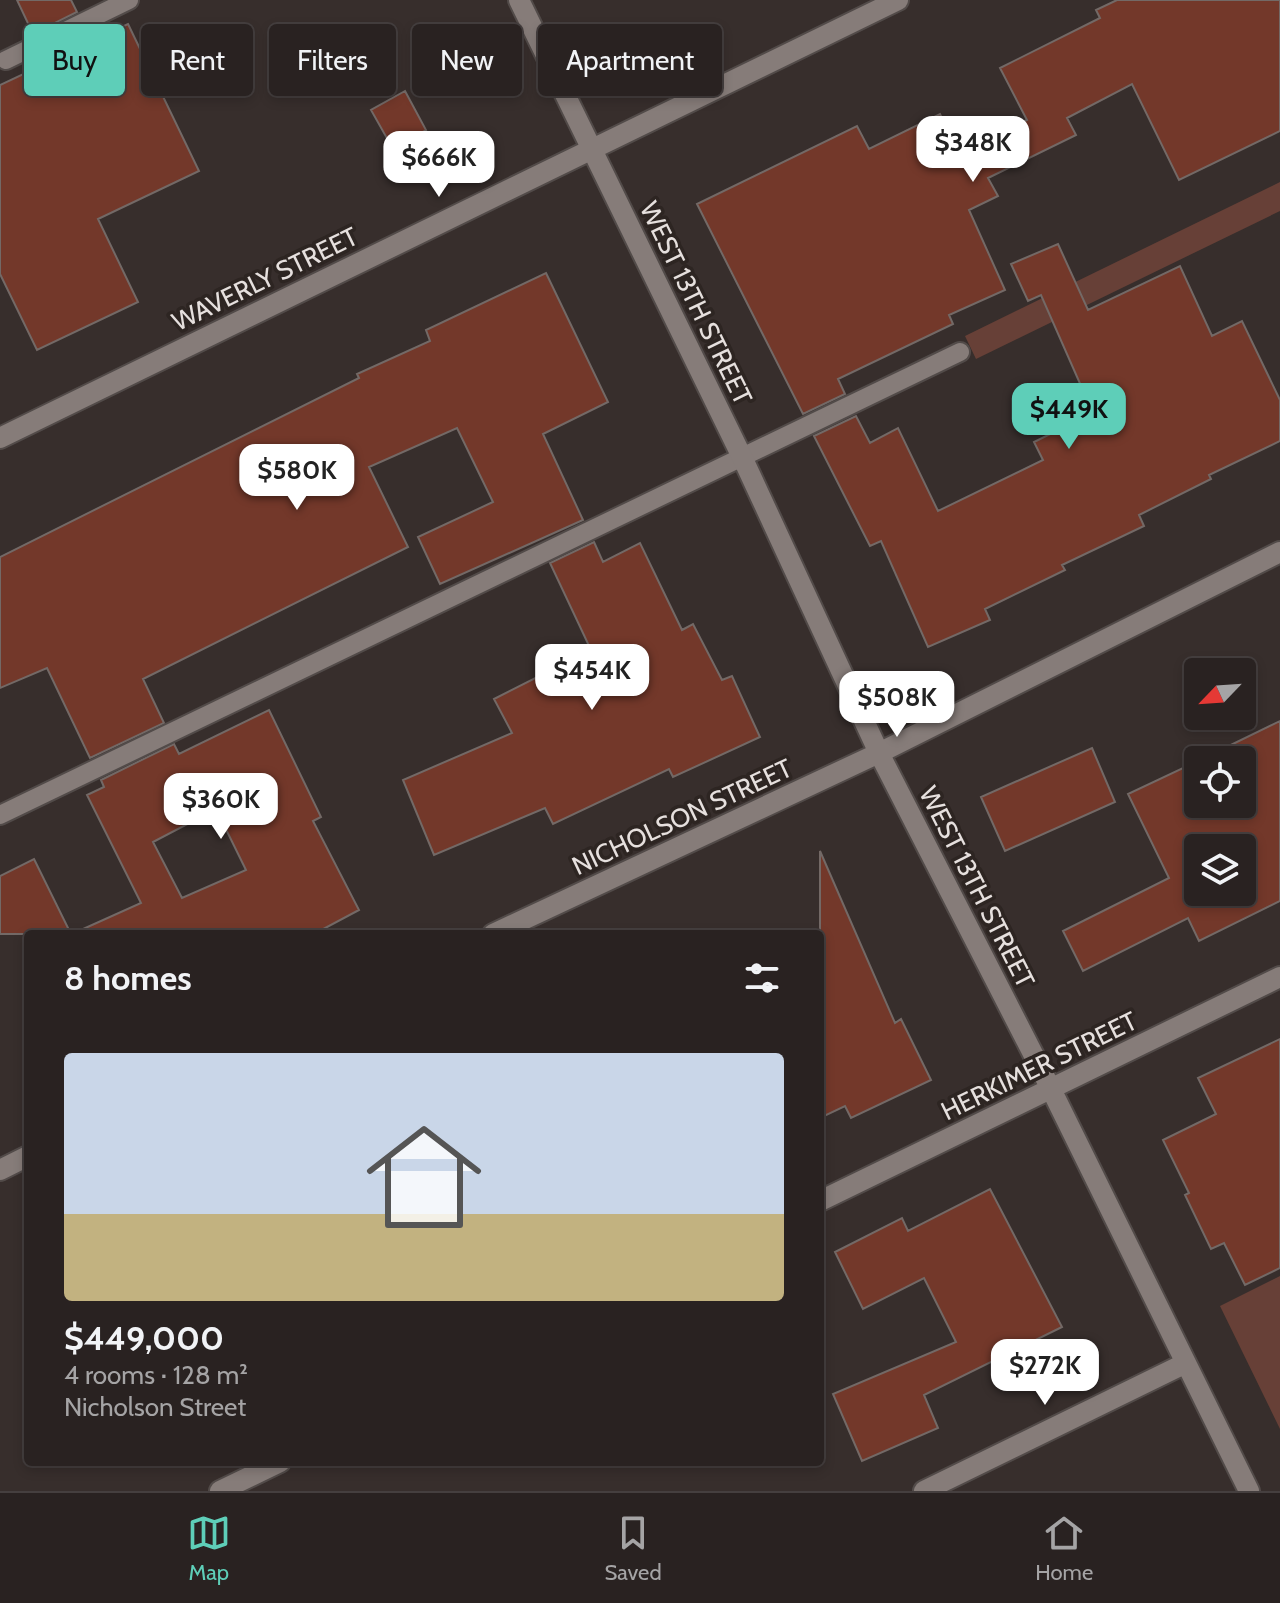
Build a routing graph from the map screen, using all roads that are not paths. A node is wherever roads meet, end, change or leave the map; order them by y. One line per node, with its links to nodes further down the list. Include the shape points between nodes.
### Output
1 (129, 0): 4 (lane)
2 (519, 0): 5 (street, WEST 13TH STREET)
3 (898, 0): 5 (street, WAVERLY STREET)
4 (6, 60)
5 (592, 149): 7 (street, WAVERLY STREET); 8 (street, WEST 13TH STREET)
6 (960, 352): 8 (lane)
7 (0, 438)
8 (743, 459): 10 (street, WEST 13TH STREET); 11 (lane)
9 (1280, 552): 10 (street, NICHOLSON STREET)
10 (879, 753): 12 (street, NICHOLSON STREET); 14 (street, WEST 13TH STREET)
11 (0, 815)
12 (502, 930)
13 (1280, 977): 14 (street, HERKIMER STREET)
14 (1051, 1089): 17 (street, HERKIMER STREET); 18 (street, WEST 13TH STREET)
15 (24, 1158): 16 (street)
16 (0, 1170)
17 (824, 1199)
18 (1186, 1363): 21 (street); 22 (street, WEST 13TH STREET)
19 (272, 1466): 20 (street)
20 (220, 1491)
21 (924, 1491)
22 (1249, 1491)

